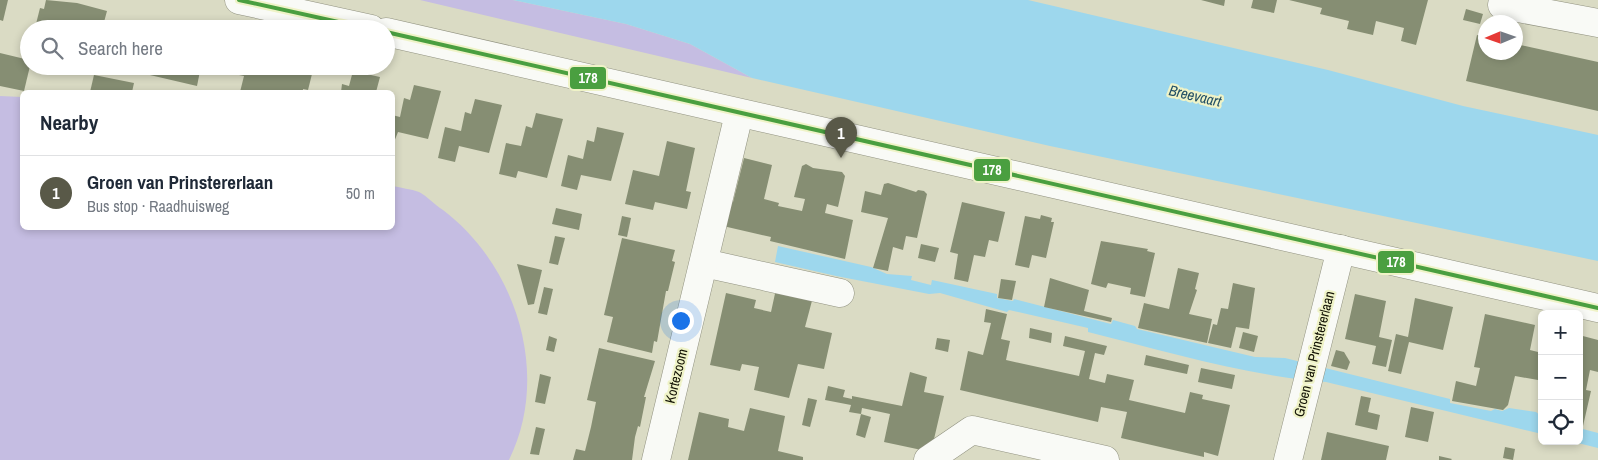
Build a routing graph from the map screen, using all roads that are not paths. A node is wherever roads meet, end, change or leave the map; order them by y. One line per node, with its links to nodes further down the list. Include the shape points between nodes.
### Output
1 (239, 0): 3 (street)
2 (1503, 0): 4 (street, via 1502,5)
3 (330, 20)
4 (1598, 23)
5 (395, 34): 6 (street)
6 (740, 114): 7 (street); 8 (street, Kortezoom)
7 (1341, 249): 10 (street); 14 (street, Groen van Prinstererlaan)
8 (704, 263): 9 (street); 11 (street, Kortezoom)
9 (840, 293)
10 (1598, 308)
11 (656, 460)
12 (928, 460): 13 (street, via 972,430)
13 (1105, 460)
14 (1288, 460)

